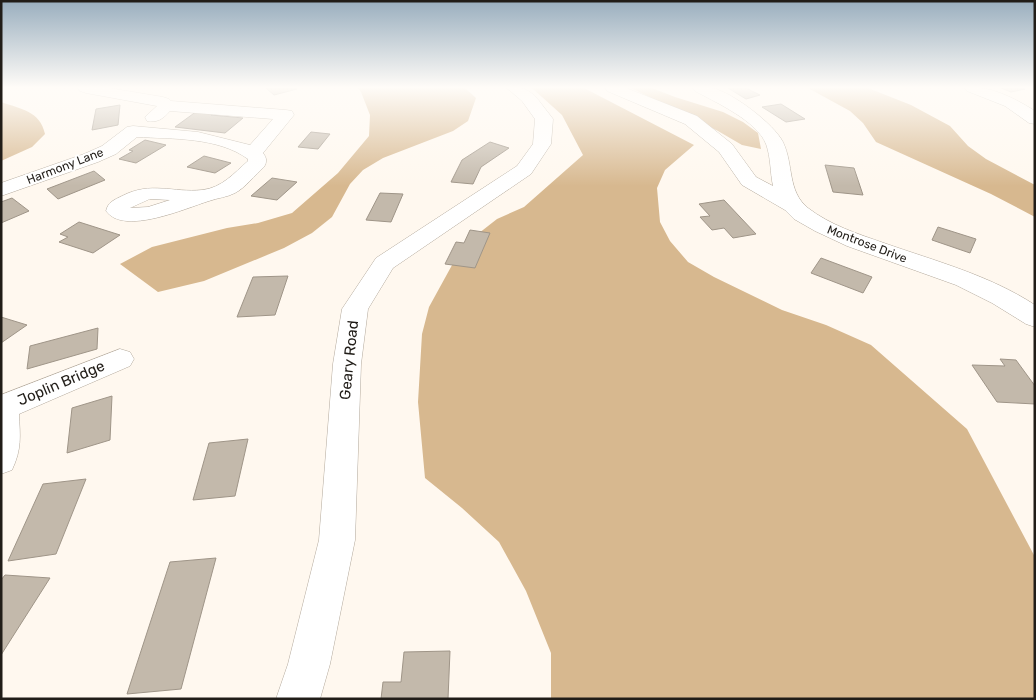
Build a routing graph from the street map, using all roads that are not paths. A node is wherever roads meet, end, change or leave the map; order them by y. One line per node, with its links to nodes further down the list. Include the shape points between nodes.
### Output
1 (148, 121): 6 (street, Harmony Lane)
2 (281, 121): 7 (street)
3 (544, 121): 15 (street, Geary Road, via 542,144 524,170 384,263 355,309 347,364 338,540)
4 (691, 121): 10 (street, via 726,148 749,181)
5 (753, 121): 10 (street, Montrose Drive, via 770,137 776,148 781,184)
6 (134, 131): 7 (street, via 202,138); 8 (street, Harmony Lane, via 92,158)
7 (253, 153): 9 (street, via 257,163 244,176 228,189)
8 (1, 190)
9 (202, 196)
10 (794, 206): 11 (street, Montrose Drive, via 826,229 968,281)
11 (1035, 318)
12 (120, 359): 13 (street, Joplin Bridge)
13 (2, 407): 14 (street, via 5,446)
14 (1, 460)
15 (298, 699)

